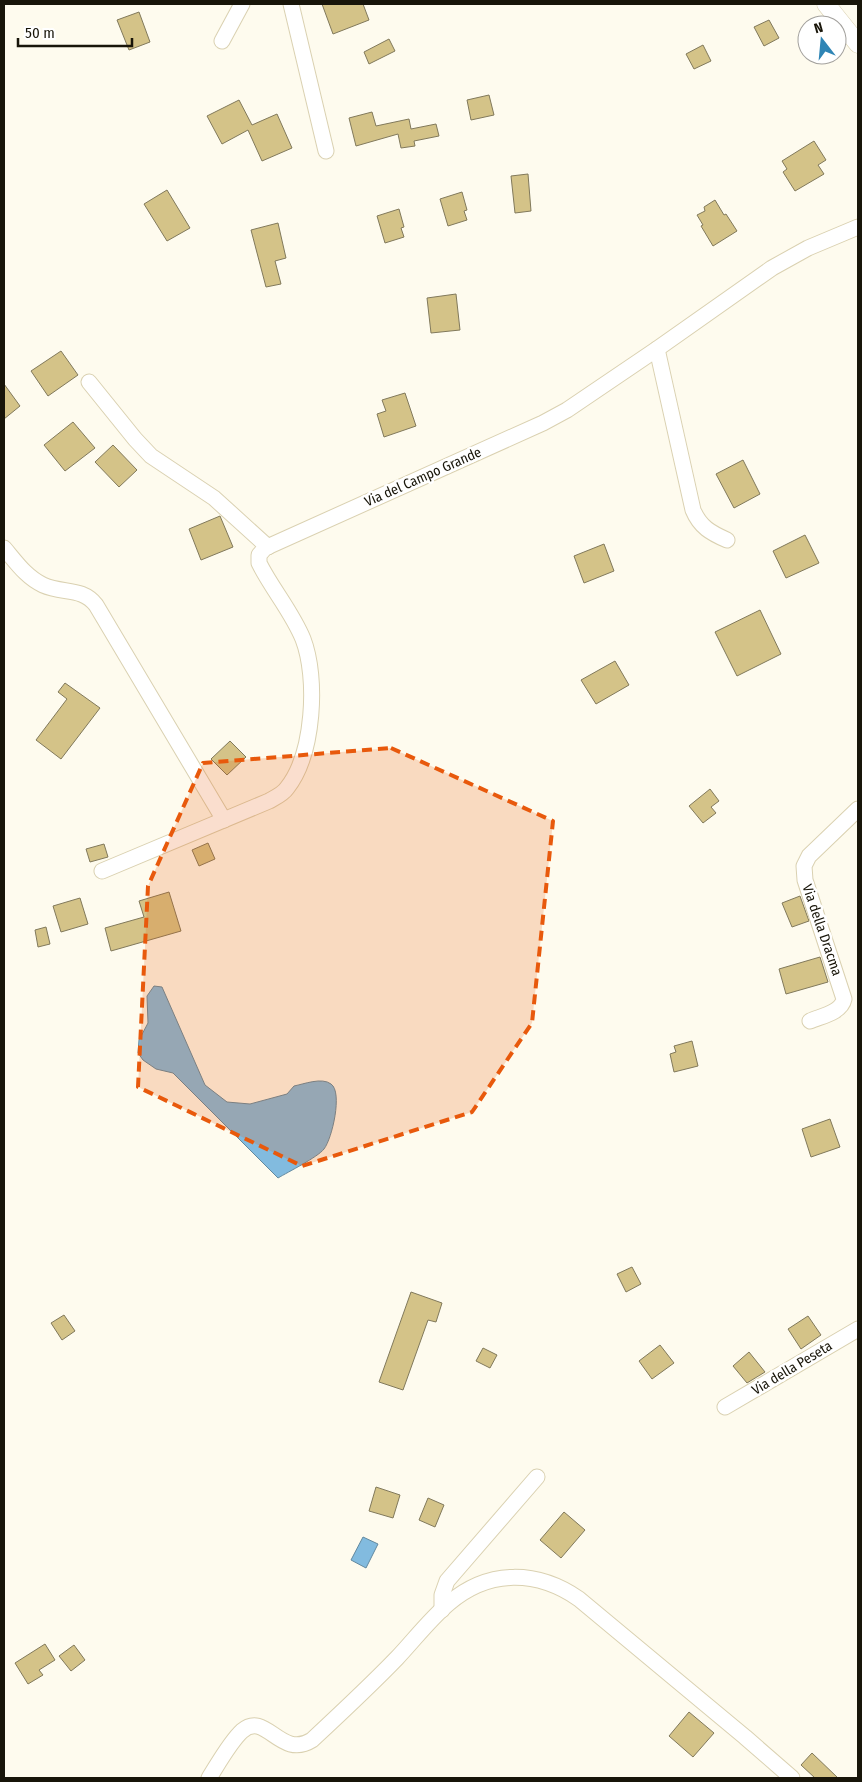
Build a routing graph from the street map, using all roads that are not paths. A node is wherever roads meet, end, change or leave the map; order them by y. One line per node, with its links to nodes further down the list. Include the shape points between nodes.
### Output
1 (242, 4): 4 (street)
2 (291, 4): 6 (street)
3 (826, 4): 5 (street)
4 (222, 41)
5 (858, 44)
6 (326, 151)
7 (858, 227): 8 (street, Via del Campo Grande, via 808,248 772,268)
8 (657, 349): 10 (street, via 692,510 706,530); 11 (street, Via del Campo Grande, via 543,423)
9 (89, 382): 11 (street, via 151,456 214,498)
10 (727, 540)
11 (268, 547): 14 (street, via 259,555 259,563 299,632 309,660 310,723 300,763 286,790)
12 (4, 548): 14 (street, via 36,581 53,589 84,594 96,605)
13 (858, 809): 16 (street, Via della Dracma, via 812,853 804,866 805,880 844,999 838,1010)
14 (224, 820): 15 (street)
15 (102, 871)
16 (810, 1021)
17 (858, 1329): 18 (street, Via della Peseta)
18 (725, 1407)
19 (537, 1477): 20 (street, via 447,1581 442,1595)
20 (442, 1610): 21 (street, via 312,1740 303,1745 293,1745 253,1726 237,1737); 22 (street, via 471,1588 505,1578 536,1579 566,1590)
21 (209, 1778)
22 (792, 1778)

